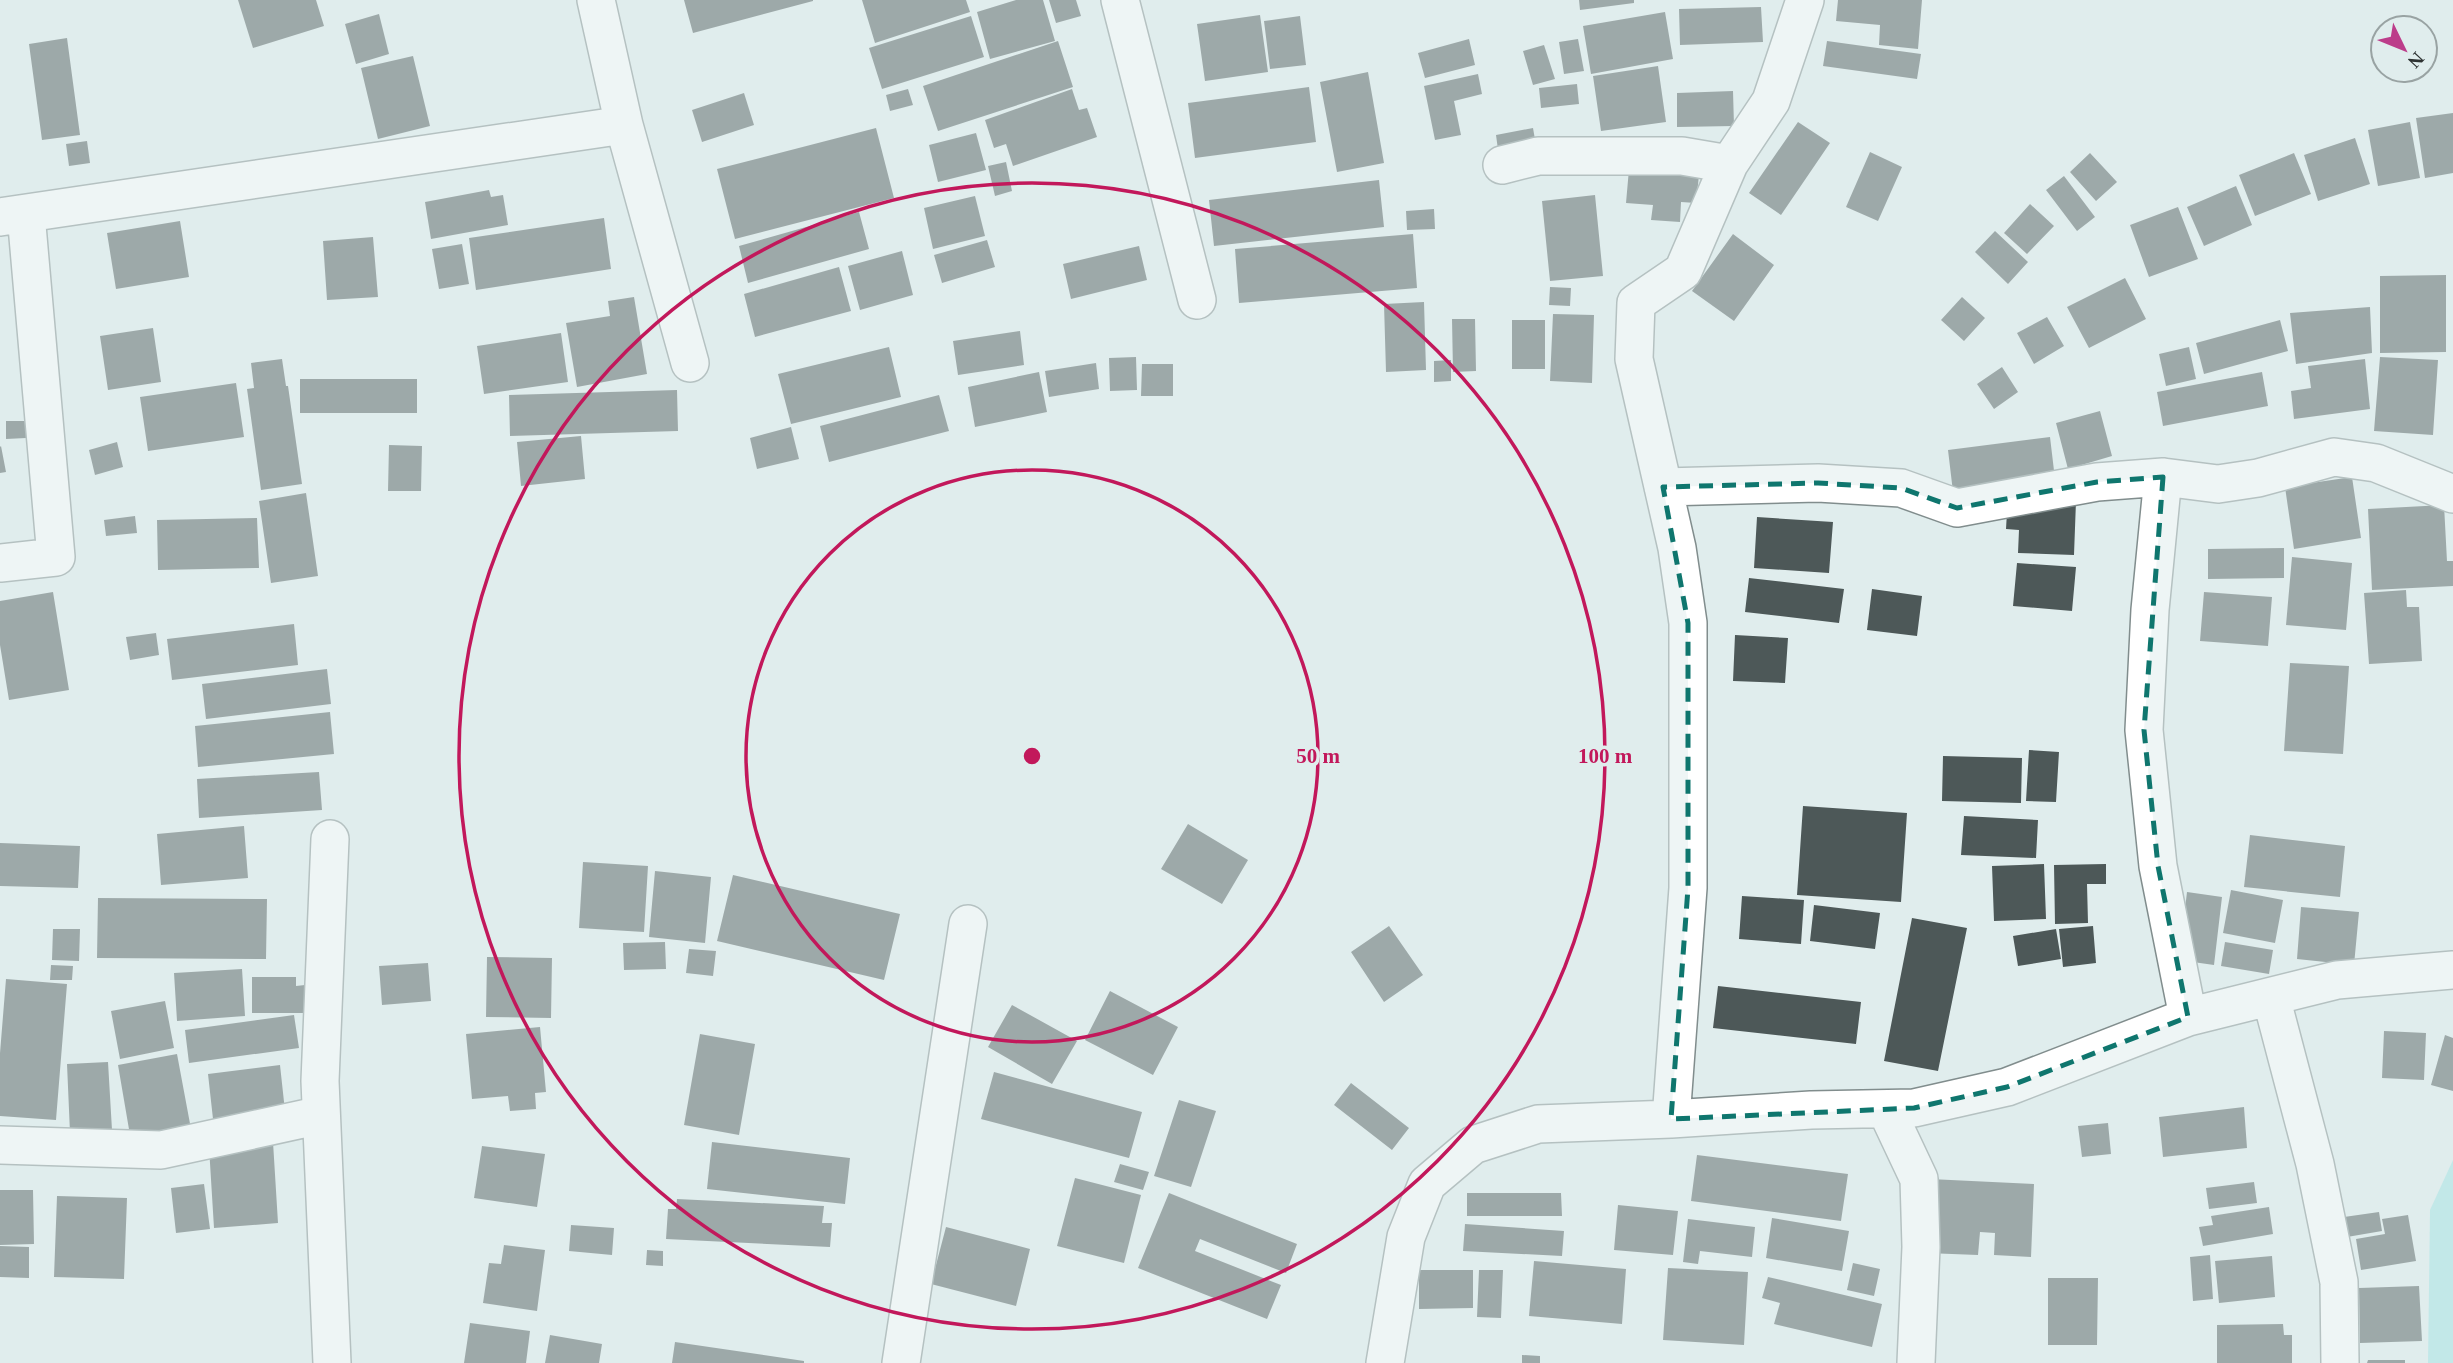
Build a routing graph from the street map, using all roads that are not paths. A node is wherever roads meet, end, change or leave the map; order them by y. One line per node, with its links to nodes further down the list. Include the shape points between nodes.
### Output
1 (596, 0): 4 (street)
2 (1120, 0): 8 (street)
3 (1805, 0): 5 (street, via 1771,101)
4 (624, 125): 7 (street); 9 (street)
5 (1729, 164): 6 (street, via 1682,156 1538,156); 11 (street, via 1683,271 1636,303 1634,359)
6 (1502, 165)
7 (13, 215): 13 (street, via 56,557)
8 (1197, 300)
9 (690, 363)
10 (2163, 477): 11 (street, via 2097,482 1957,508 1901,488 1818,483); 12 (street, via 2218,484 2334,457 2376,463); 18 (street, via 2144,730 2158,866)
11 (1664, 487): 21 (street, via 1688,623 1688,888)
12 (2453, 494)
13 (0, 563)
14 (330, 839): 20 (street)
15 (968, 924): 24 (street)
16 (2453, 970): 17 (street, via 2337,981)
17 (2272, 997): 18 (street); 27 (street, via 2315,1164 2339,1282)
18 (2188, 1017): 19 (street, via 2007,1087 1914,1108)
19 (1886, 1109): 21 (street); 26 (street, via 1919,1179)
20 (321, 1115): 22 (street, via 161,1150); 23 (street)
21 (1671, 1119): 25 (street, via 1538,1124 1473,1145 1427,1184 1406,1237)
22 (0, 1145)
23 (332, 1363)
24 (901, 1363)
25 (1385, 1363)
26 (1916, 1363)
27 (2340, 1363)

